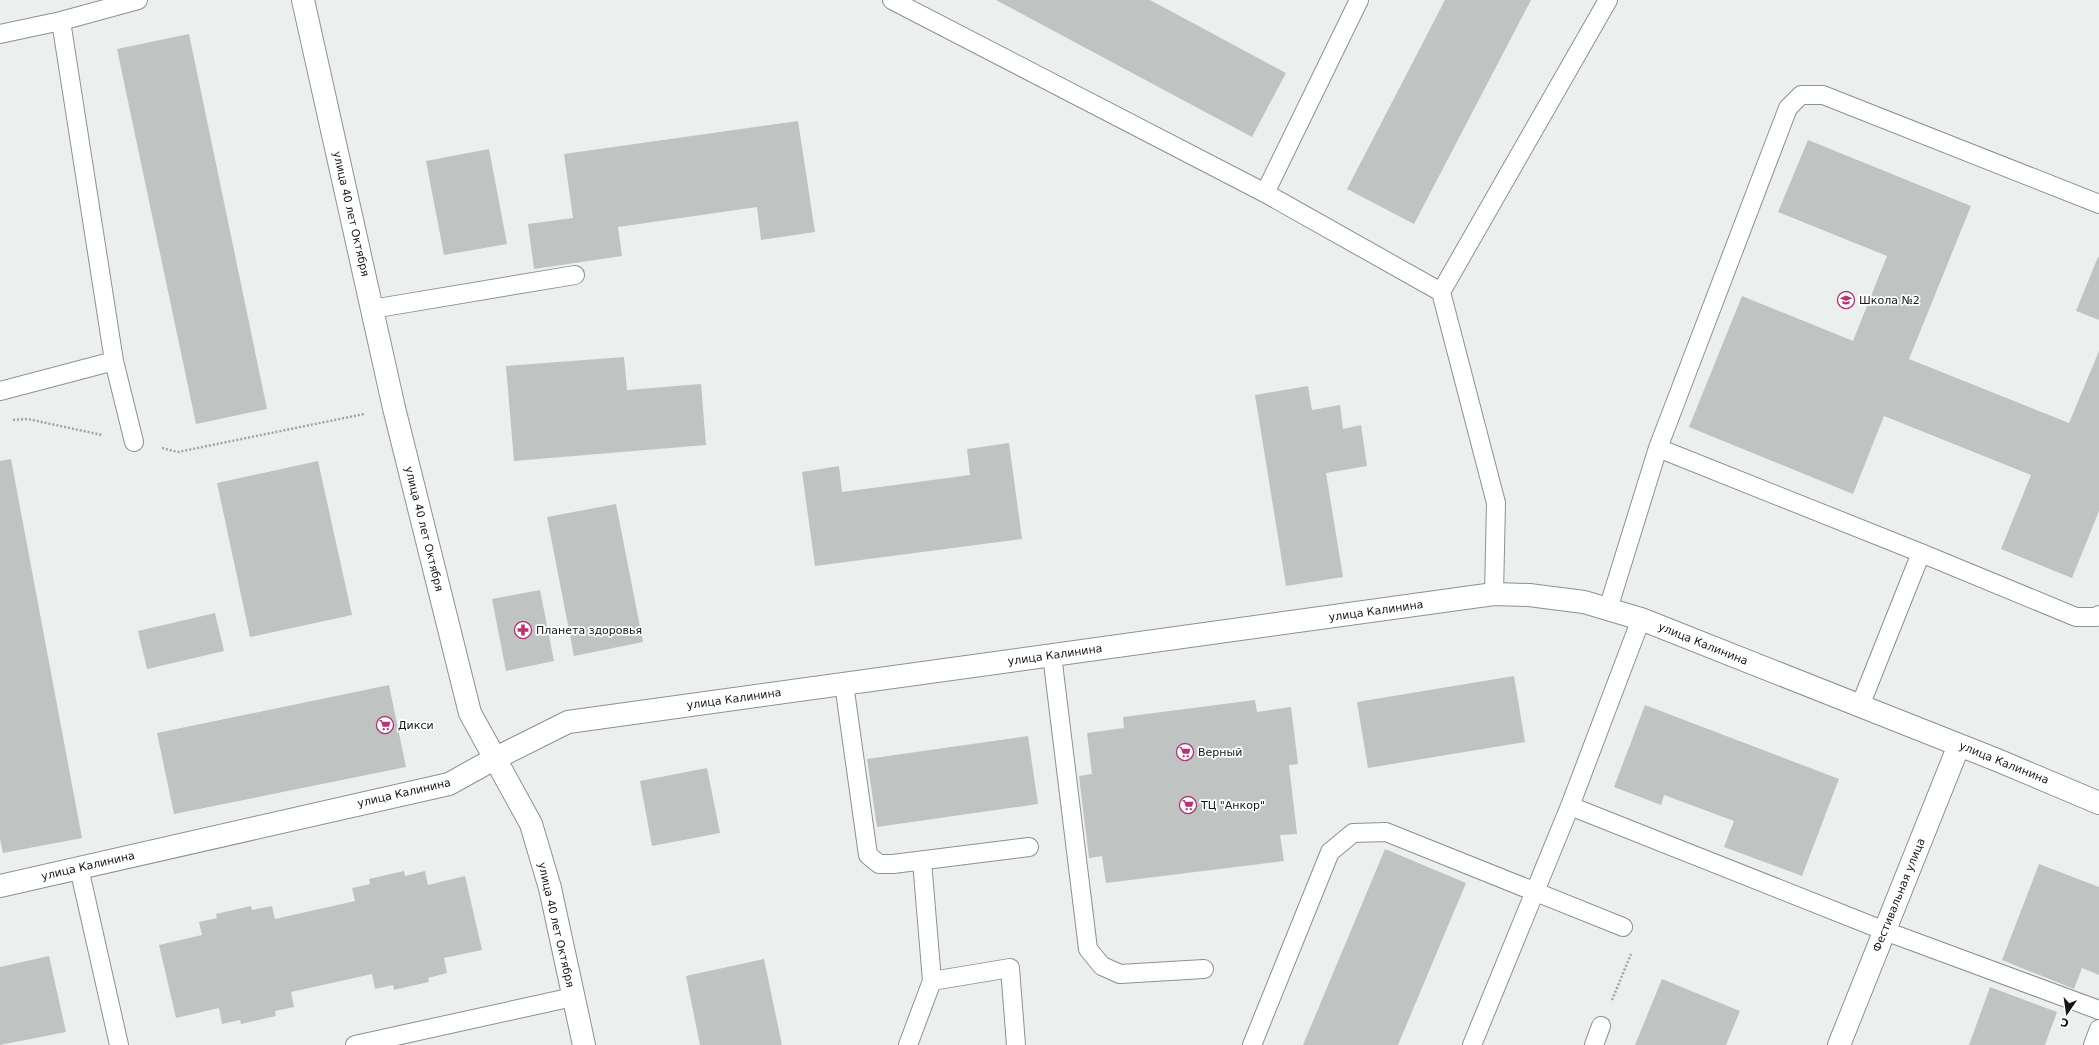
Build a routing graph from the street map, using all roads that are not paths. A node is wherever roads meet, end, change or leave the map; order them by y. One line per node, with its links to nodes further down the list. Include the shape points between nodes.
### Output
1 (138, 0): 6 (lane)
2 (302, 0): 12 (street, улица 40 лет Октября)
3 (892, 0): 8 (lane)
4 (1359, 0): 8 (lane)
5 (1608, 0): 11 (lane)
6 (61, 20): 7 (lane); 13 (lane)
7 (0, 34)
8 (1265, 193): 11 (lane)
9 (2099, 204): 16 (lane, via 1823,95 1801,95 1788,108)
10 (575, 275): 12 (lane)
11 (1441, 292): 18 (lane, via 1496,503)
12 (372, 309): 26 (street, улица 40 лет Октября, via 470,713)
13 (114, 361): 14 (lane); 15 (lane)
14 (0, 392)
15 (134, 442)
16 (1658, 448): 17 (lane); 19 (lane)
17 (1921, 554): 20 (lane, via 2076,617); 24 (lane)
18 (1494, 594): 19 (street, улица Калинина, via 1529,595 1584,602); 22 (street, улица Калинина)
19 (1608, 609): 21 (street, улица Калинина)
20 (2099, 615)
21 (1641, 619): 24 (street, улица Калинина); 28 (lane)
22 (1052, 655): 23 (street, улица Калинина); 36 (lane, via 1088,948 1102,966 1120,974)
23 (844, 684): 26 (street, улица Калинина, via 568,722); 30 (lane, via 868,855 879,864)
24 (1860, 706): 25 (street, улица Калинина)
25 (1959, 745): 27 (street, улица Калинина); 35 (street, Фестивальная улица)
26 (494, 759): 31 (street, улица Калинина, via 449,784); 38 (street, улица 40 лет Октября, via 531,824 550,888)
27 (2099, 803)
28 (1570, 806): 33 (lane); 35 (lane)
29 (1029, 847): 30 (lane)
30 (922, 861): 37 (lane)
31 (79, 868): 32 (street, улица Калинина); 42 (lane)
32 (0, 886)
33 (1534, 893): 34 (lane); 47 (lane, via 1386,832 1353,833 1330,852); 48 (lane)
34 (1623, 927)
35 (1885, 931): 39 (lane); 50 (street, Фестивальная улица)
36 (1204, 969)
37 (932, 981): 45 (lane); 46 (lane, via 1010,968)
38 (573, 997): 43 (lane); 44 (street, улица 40 лет Октября)
39 (2099, 1010)
40 (1601, 1026): 49 (lane)
41 (2099, 1029): 51 (lane)
42 (119, 1045)
43 (355, 1045)
44 (584, 1045)
45 (908, 1045)
46 (1016, 1045)
47 (1252, 1045)
48 (1472, 1045)
49 (1594, 1045)
50 (1839, 1045)
51 (2093, 1045)

